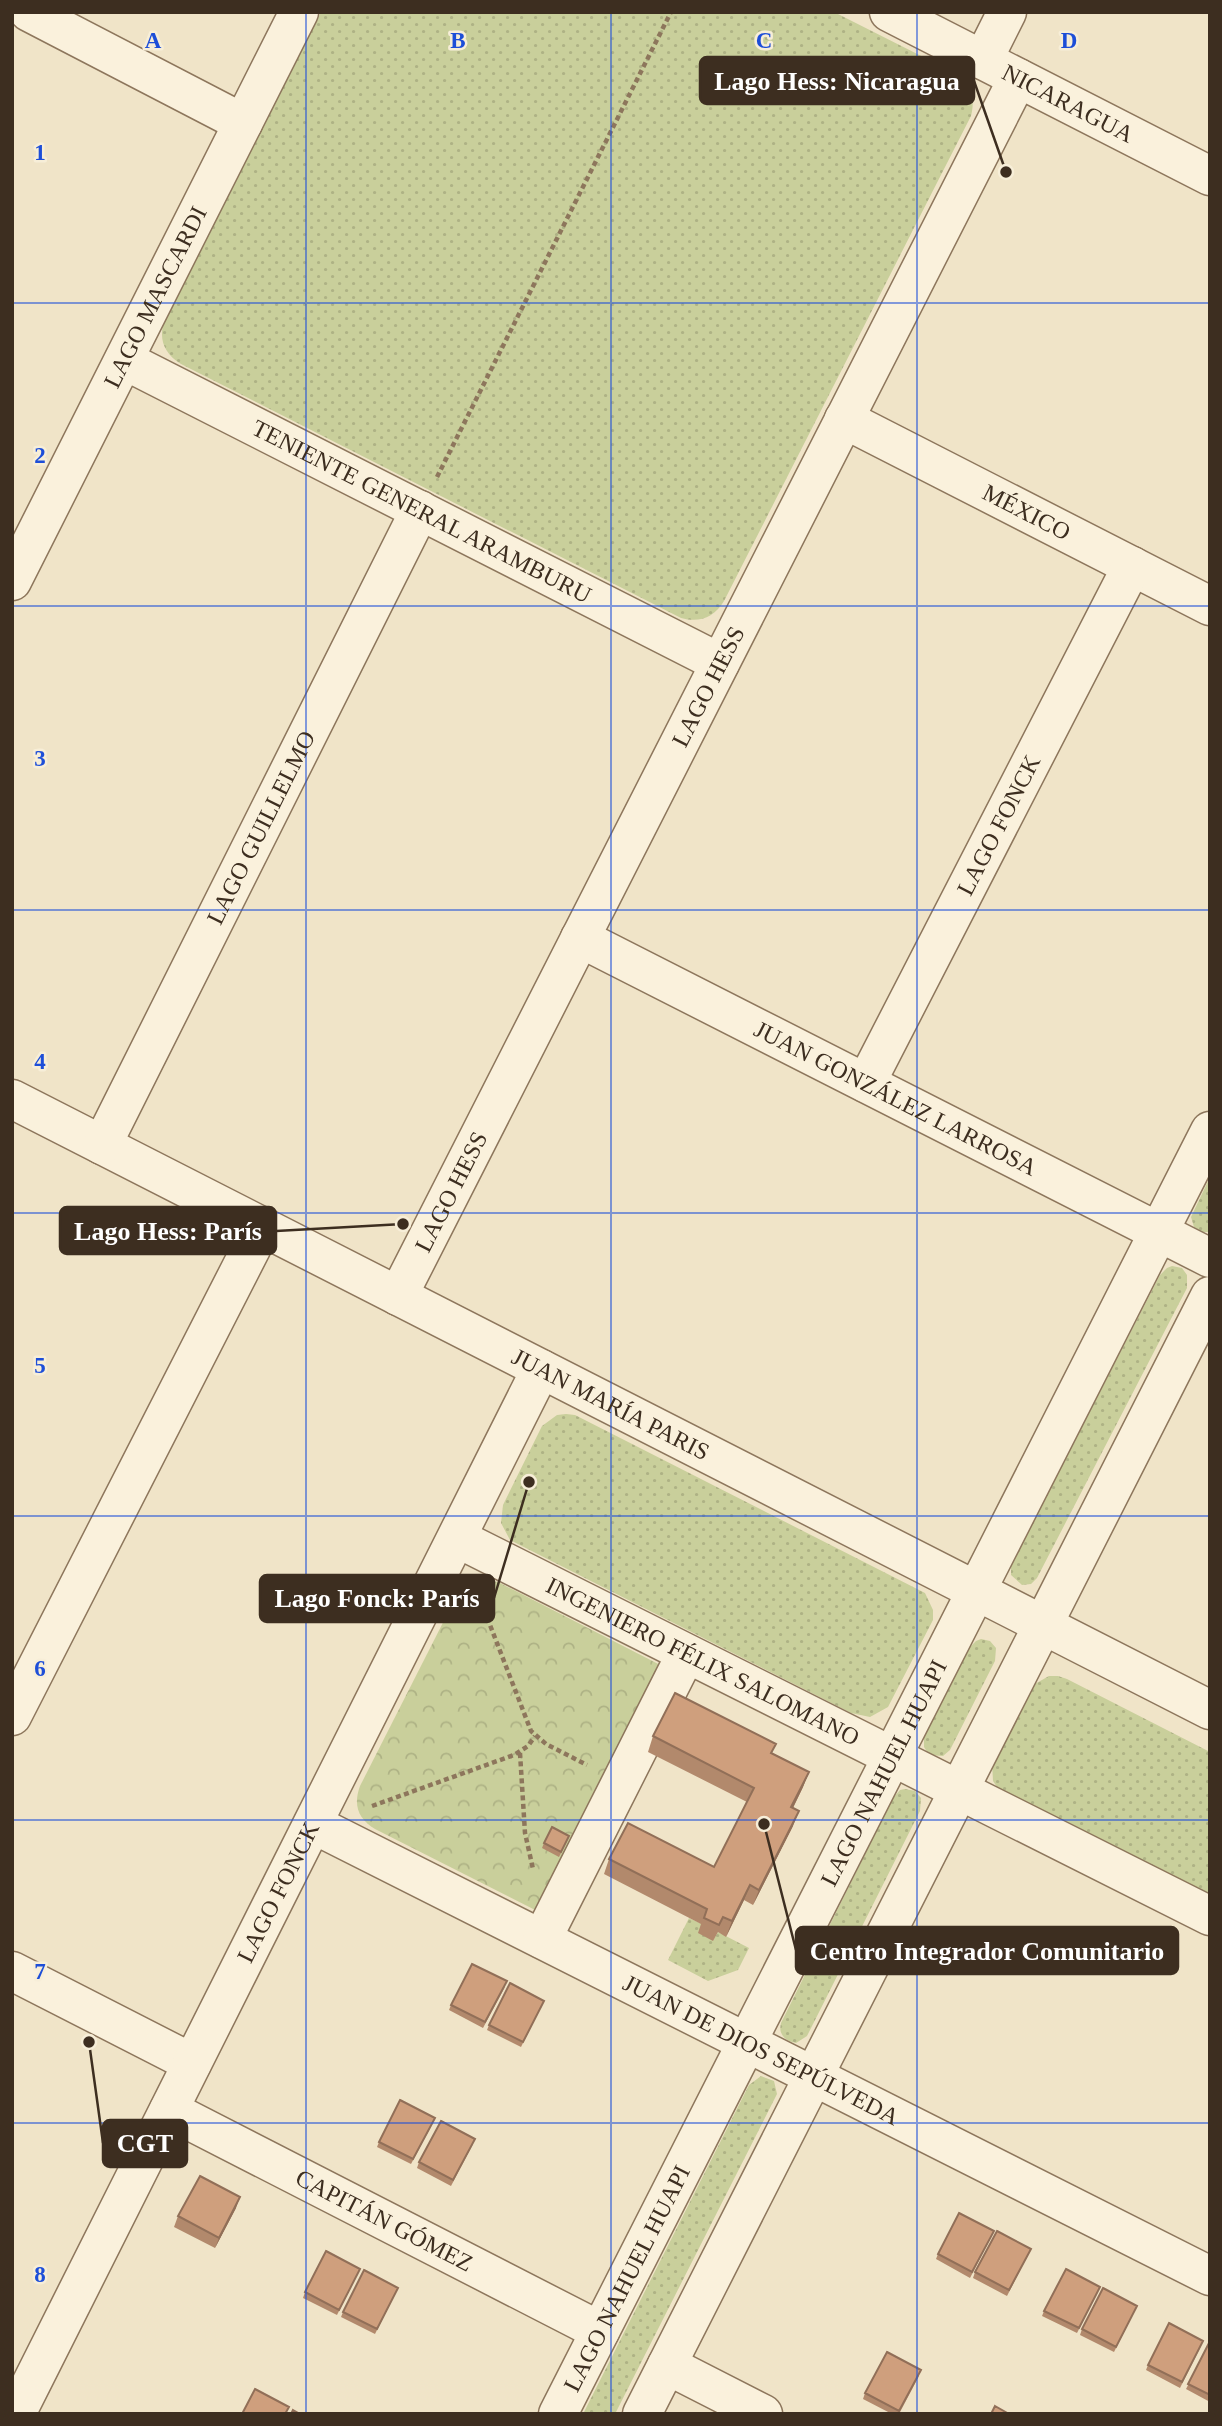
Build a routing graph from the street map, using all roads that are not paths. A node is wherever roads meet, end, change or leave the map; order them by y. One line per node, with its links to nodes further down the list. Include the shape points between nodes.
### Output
1 (29, 12): 7 (street)
2 (299, 12): 7 (street, LAGO MASCARDI)
3 (889, 12): 5 (street, NICARAGUA)
4 (1007, 12): 5 (street)
5 (983, 60): 6 (street, NICARAGUA)
6 (1018, 78): 8 (street, NICARAGUA); 10 (street, LAGO HESS)
7 (243, 123): 9 (street, LAGO MASCARDI)
8 (1210, 176)
9 (124, 360): 11 (street, TENIENTE GENERAL ARAMBURU); 13 (street, LAGO MASCARDI)
10 (844, 419): 12 (street, MÉXICO); 15 (street, LAGO HESS)
11 (420, 510): 15 (street, TENIENTE GENERAL ARAMBURU); 20 (street, LAGO GUILLELMO)
12 (1132, 566): 14 (street, MÉXICO); 17 (street, LAGO FONCK)
13 (12, 581)
14 (1210, 606)
15 (720, 663): 16 (street, LAGO HESS)
16 (580, 938): 17 (street, JUAN GONZÁLEZ LARROSA); 24 (street, LAGO HESS)
17 (866, 1083): 22 (street, JUAN GONZÁLEZ LARROSA)
18 (12, 1100): 20 (street, JUAN MARÍA PARIS)
19 (1210, 1131): 22 (street, LAGO NAHUEL HUAPI)
20 (102, 1145): 21 (street, JUAN MARÍA PARIS)
21 (262, 1227): 24 (street, JUAN MARÍA PARIS); 32 (street)
22 (1159, 1232): 23 (street, JUAN GONZÁLEZ LARROSA); 28 (street, LAGO NAHUEL HUAPI)
23 (1210, 1258)
24 (398, 1296): 26 (street, JUAN MARÍA PARIS)
25 (1210, 1296): 29 (street)
26 (541, 1369): 27 (street, LAGO FONCK); 28 (street, JUAN MARÍA PARIS)
27 (457, 1538): 30 (street, INGENIERO FÉLIX SALOMANO); 35 (street, LAGO FONCK)
28 (976, 1591): 29 (street, JUAN MARÍA PARIS); 33 (street, LAGO NAHUEL HUAPI)
29 (1043, 1625): 31 (street, JUAN MARÍA PARIS); 34 (street)
30 (687, 1654): 33 (street, INGENIERO FÉLIX SALOMANO); 37 (street)
31 (1210, 1710)
32 (12, 1716)
33 (892, 1757): 34 (street, INGENIERO FÉLIX SALOMANO); 39 (street, LAGO NAHUEL HUAPI)
34 (959, 1790): 36 (street, INGENIERO FÉLIX SALOMANO); 41 (street)
35 (313, 1824): 37 (street, JUAN DE DIOS SEPÚLVEDA); 40 (street, LAGO FONCK)
36 (1210, 1916)
37 (542, 1939): 39 (street, JUAN DE DIOS SEPÚLVEDA)
38 (12, 1971): 40 (street)
39 (747, 2043): 41 (street, JUAN DE DIOS SEPÚLVEDA); 44 (street, LAGO NAHUEL HUAPI)
40 (192, 2063): 42 (street, LAGO FONCK)
41 (814, 2076): 43 (street, JUAN DE DIOS SEPÚLVEDA); 45 (street)
42 (169, 2110): 44 (street, CAPITÁN GÓMEZ); 46 (street, LAGO FONCK)
43 (1210, 2276)
44 (600, 2331): 47 (street, LAGO NAHUEL HUAPI)
45 (667, 2365): 48 (street); 49 (street)
46 (27, 2410)
47 (558, 2414)
48 (642, 2414)
49 (763, 2414)

